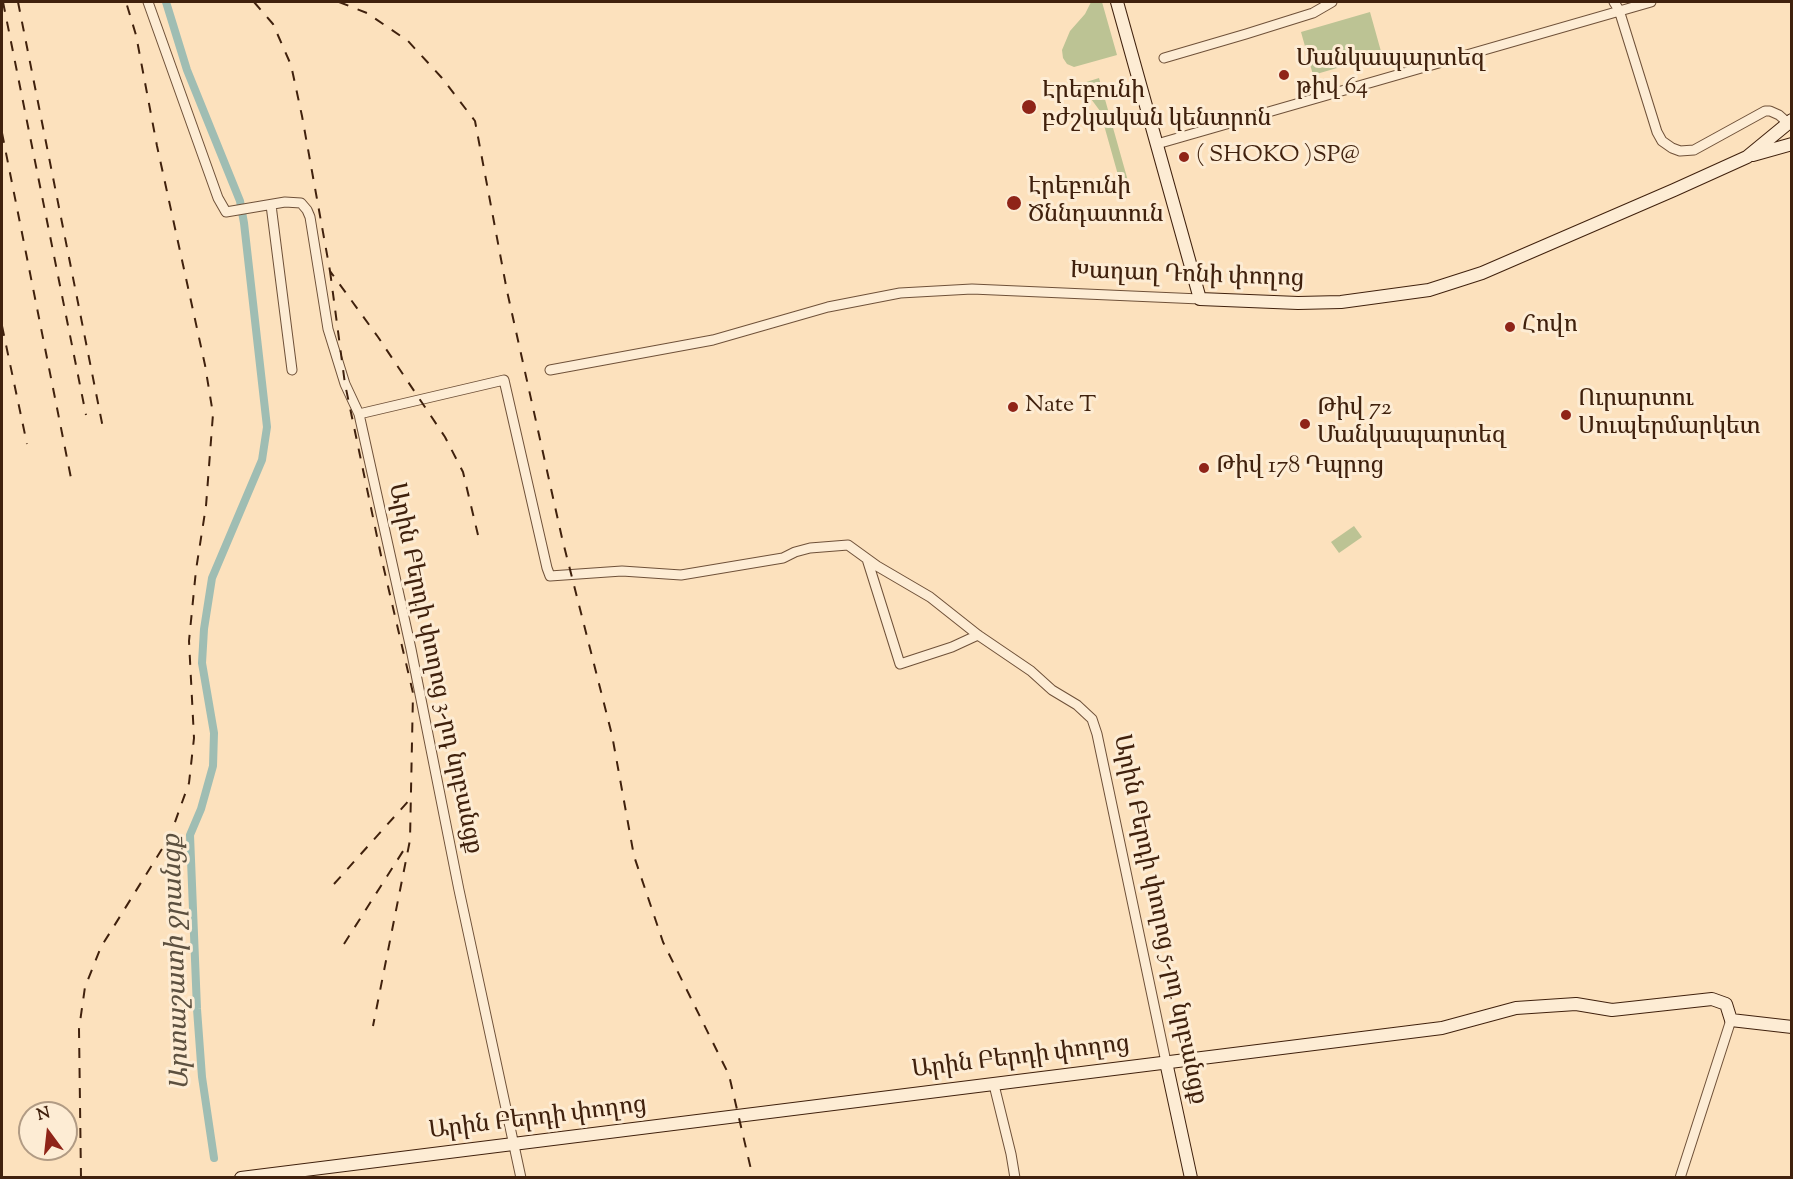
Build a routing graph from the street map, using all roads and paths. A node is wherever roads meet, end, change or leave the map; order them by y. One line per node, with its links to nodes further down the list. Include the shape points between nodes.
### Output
1 (148, 2): 11 (street, Արին Բերդի փողոց 3-րդ նրբանցք, via 226,212)
2 (1117, 2): 8 (street)
3 (1332, 2): 6 (street, via 1313,13)
4 (1651, 2): 5 (street)
5 (1617, 6): 7 (street, via 1657,132 1672,148 1694,150 1765,111); 8 (street)
6 (1164, 58)
7 (1790, 121): 10 (street, Խաղաղ Դոնի փողոց)
8 (1157, 144): 12 (street)
9 (1791, 144): 10 (street)
10 (1747, 157): 12 (street, Խաղաղ Դոնի փողոց, via 1482,273 1428,290 1330,302)
11 (271, 205): 13 (street); 15 (street, Արին Բերդի փողոց 3-րդ նրբանցք, via 301,203 308,210 328,329)
12 (1200, 299): 14 (street, Խաղաղ Դոնի փողոց, via 972,289 900,293 828,308 713,340)
13 (292, 370)
14 (550, 370)
15 (359, 414): 16 (street, Արին Բերդի փողոց 5-րդ նրբանցք, via 504,380 550,576 622,571 681,575 839,545 848,545); 22 (street, Արին Բերդի փողոց 3-րդ նրբանցք)
16 (867, 559): 17 (street, Արին Բերդի փողոց 5-րդ նրբանցք, via 930,597); 17 (street, via 900,664)
17 (978, 635): 20 (street, Արին Բերդի փողոց 5-րդ նրբանցք, via 1092,719)
18 (1731, 1020): 19 (street); 20 (street, Արին Բերդի փողոց, via 1726,1004 1712,999 1612,1010 1576,1004 1543,1005 1516,1008 1442,1028); 27 (street)
19 (1791, 1027)
20 (1166, 1062): 21 (street, Արին Բերդի փողոց); 26 (street, Արին Բերդի փողոց 5-րդ նրբանցք)
21 (994, 1085): 22 (street, Արին Բերդի փողոց); 25 (street)
22 (513, 1144): 23 (street, Արին Բերդի փողոց); 24 (street, Արին Բերդի փողոց 3-րդ նրբանցք)
23 (241, 1178)
24 (521, 1178)
25 (1015, 1178)
26 (1191, 1178)
27 (1680, 1178)

